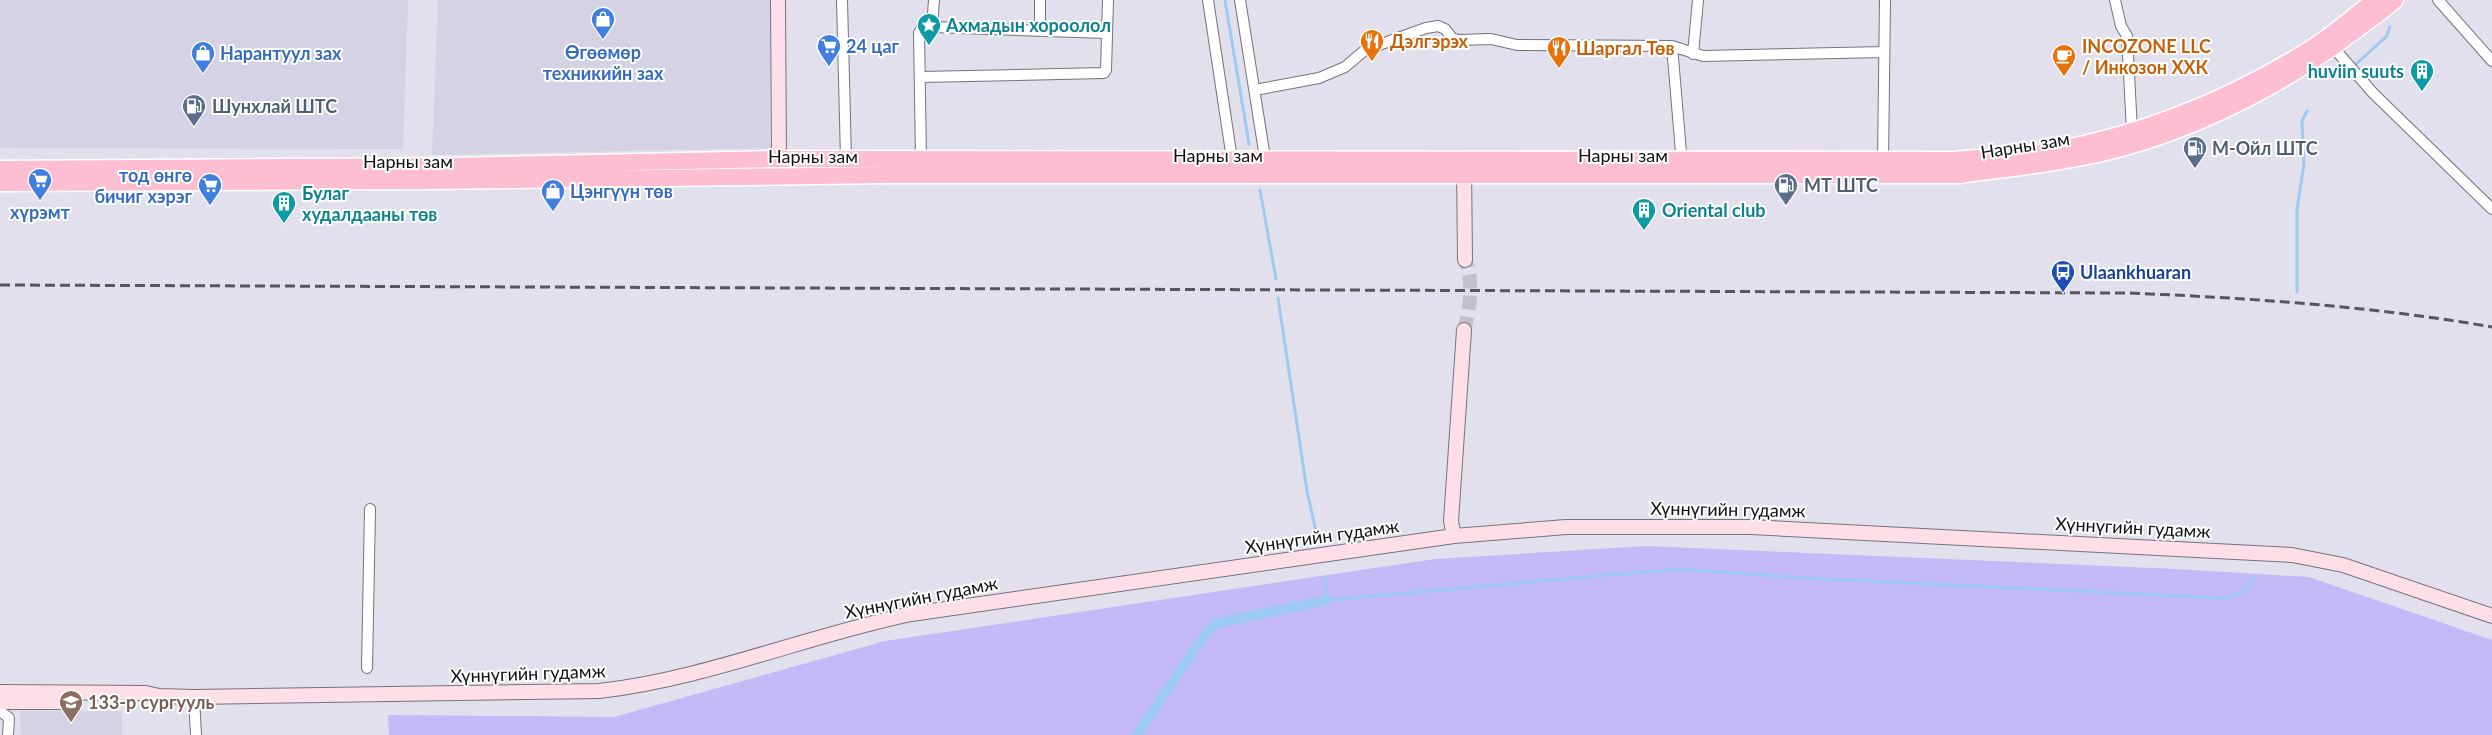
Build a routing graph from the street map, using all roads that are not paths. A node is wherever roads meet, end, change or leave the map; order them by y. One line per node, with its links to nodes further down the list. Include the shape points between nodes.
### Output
1 (778, 0): 25 (main road)
2 (842, 0): 26 (street)
3 (934, 0): 14 (street)
4 (1040, 0): 15 (street)
5 (1108, 0): 16 (street)
6 (1208, 0): 28 (street)
7 (1240, 0): 23 (street)
8 (1698, 0): 20 (street)
9 (1885, 0): 19 (street)
10 (2115, 0): 24 (street, via 2121,26 2127,36)
11 (2375, 0): 24 (main road, Нарны зам, via 2313,47 2237,90)
12 (2395, 0): 18 (main road, Нарны зам)
13 (2438, 0): 21 (street)
14 (932, 27): 15 (street); 22 (street, via 922,28 919,33)
15 (1040, 30): 16 (street)
16 (1107, 33): 22 (street, via 1106,70 1098,74)
17 (1672, 46): 20 (street); 23 (street, via 1517,46 1491,40 1453,38 1438,26 1365,50 1344,67 1319,78); 32 (street)
18 (2333, 48): 32 (main road, Нарны зам, via 2282,80 2188,125 2110,151 2057,162 1960,175); 35 (street, via 2373,93)
19 (1884, 52): 20 (street); 29 (street)
20 (1694, 54)
21 (2492, 60)
22 (921, 77): 27 (street)
23 (1255, 90): 30 (street)
24 (2132, 131): 29 (main road, Нарны зам, via 2055,151 1954,160)
25 (779, 159): 26 (main road, Нарны зам); 33 (main road, Нарны зам, via 447,166)
26 (846, 159): 27 (main road, Нарны зам)
27 (921, 159): 28 (main road, Нарны зам)
28 (1232, 159): 30 (main road, Нарны зам)
29 (1882, 160): 32 (main road, Нарны зам)
30 (1266, 167): 31 (main road, Нарны зам); 34 (main road, Нарны зам)
31 (1464, 167): 32 (main road, Нарны зам); 36 (main road)
32 (1682, 167)
33 (0, 169)
34 (0, 183)
35 (2492, 209)
36 (1465, 260)
37 (1464, 330): 39 (main road, via 1451,521)
38 (370, 509): 41 (street)
39 (1454, 536): 40 (main road, Хүннүгийн гудамж, via 1566,527 1742,527 2274,554 2343,565); 44 (main road, Хүннүгийн гудамж, via 911,614 853,627 651,684 608,690)
40 (2492, 616)
41 (367, 668)
42 (0, 692): 43 (main road, Хүннүгийн гудамж, via 146,693)
43 (159, 696): 44 (main road, Хүннүгийн гудамж); 45 (main road, Хүннүгийн гудамж, via 150,700)
44 (194, 697): 48 (street)
45 (0, 702)
46 (0, 711): 47 (street, via 9,718)
47 (8, 735)
48 (196, 735)

